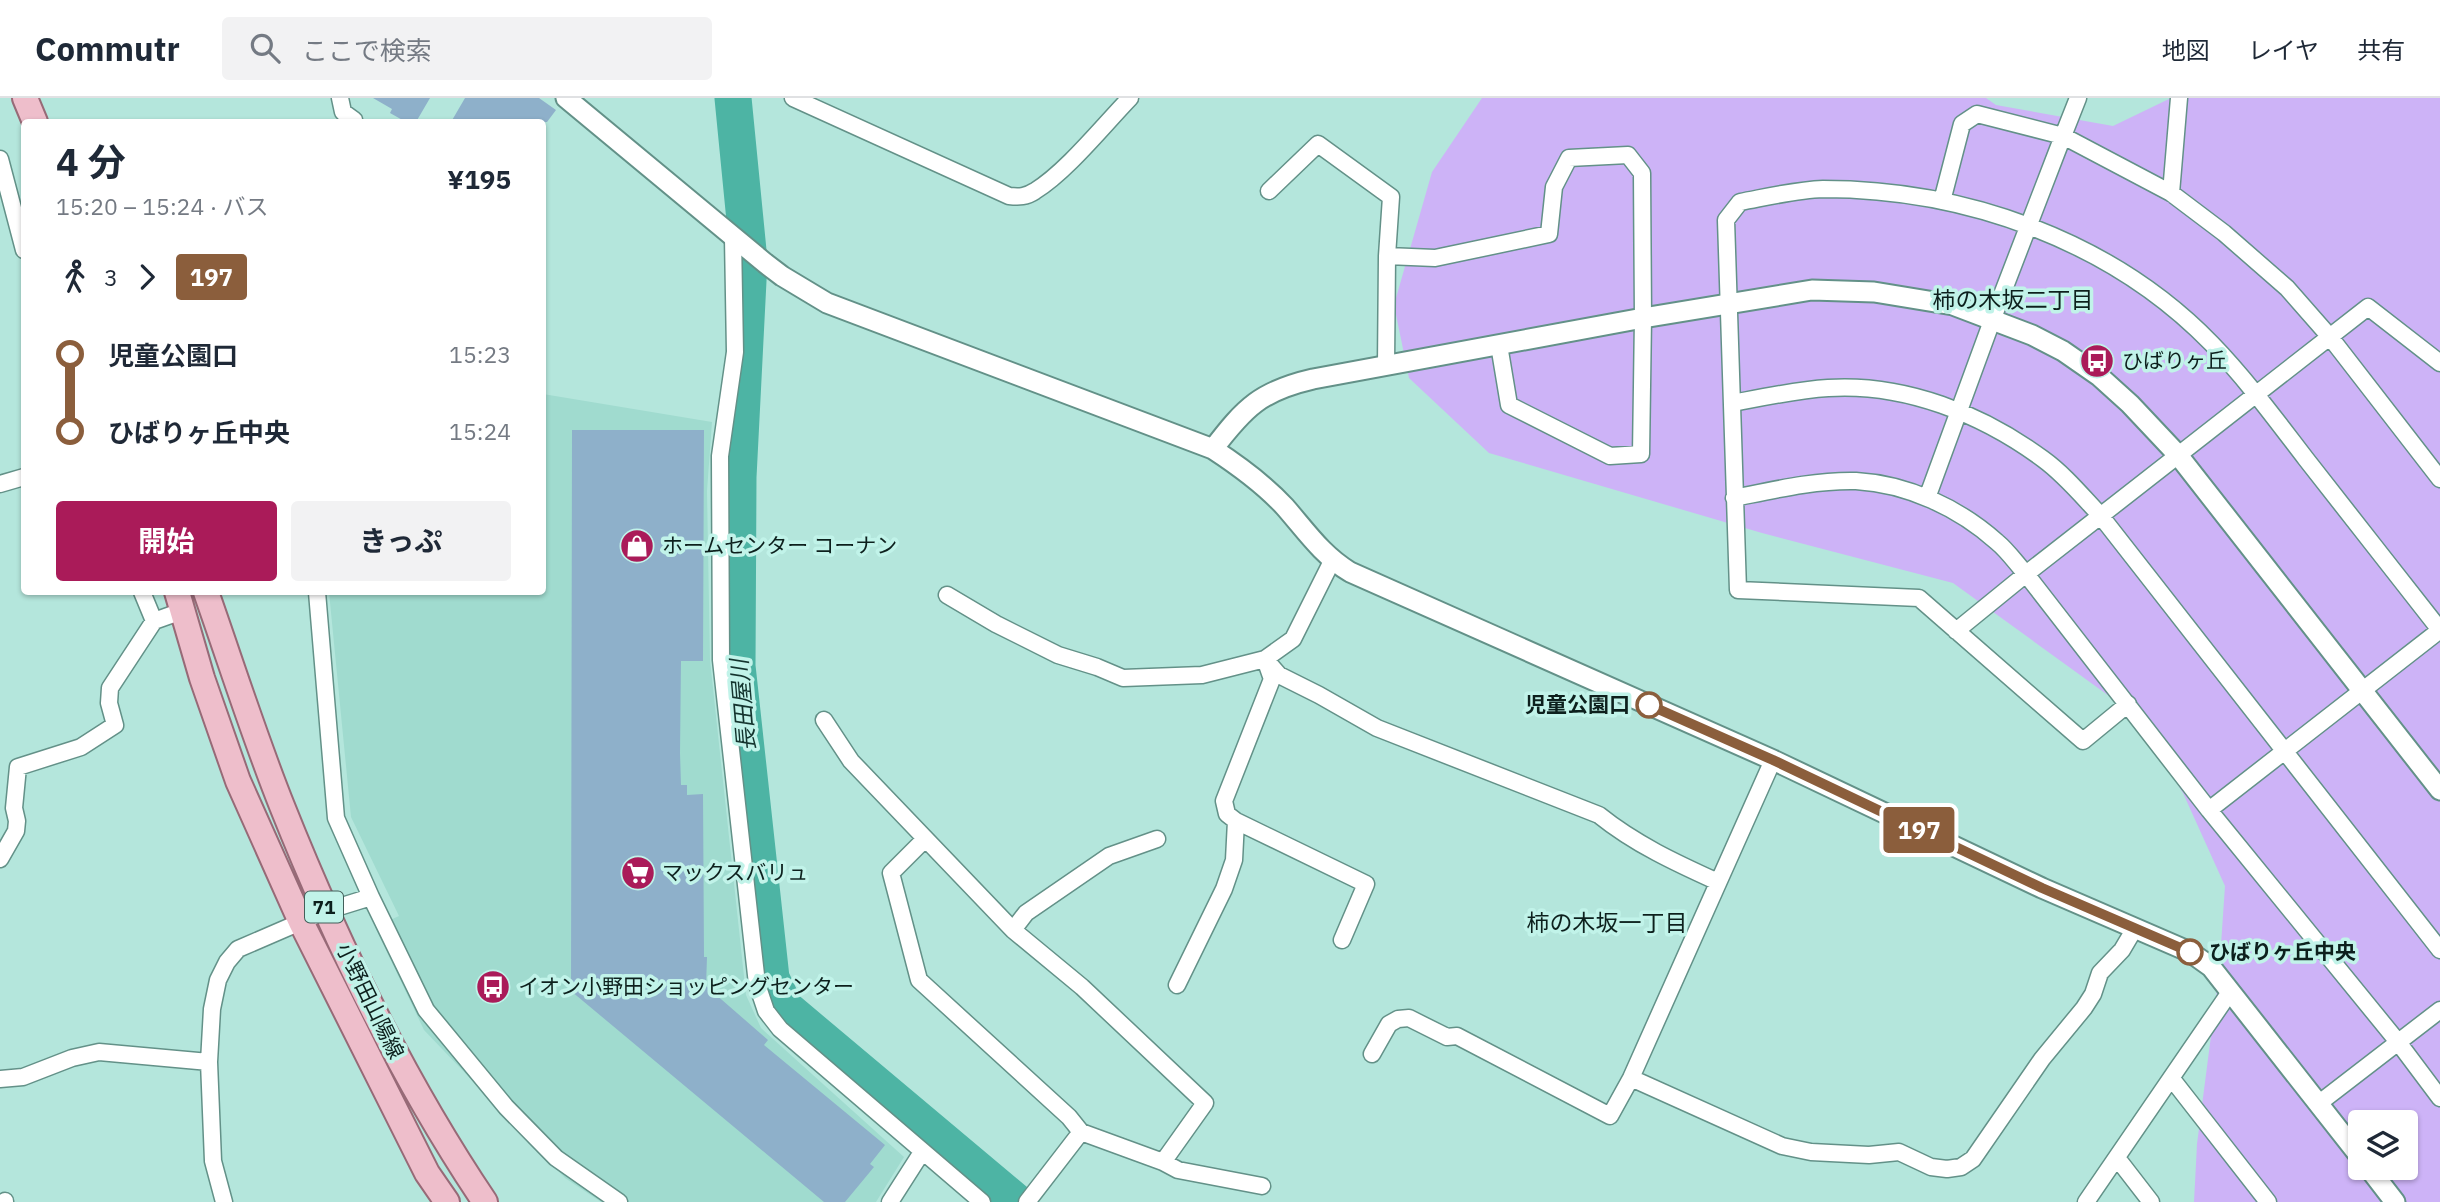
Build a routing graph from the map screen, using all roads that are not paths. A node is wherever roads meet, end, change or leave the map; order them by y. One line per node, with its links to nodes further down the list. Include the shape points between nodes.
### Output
1 (25, 98): 8 (main road)
2 (340, 98): 9 (street, via 343,112)
3 (566, 98): 16 (street)
4 (793, 98): 5 (street, via 1009,196 1022,197 1057,174)
5 (1130, 98)
6 (2078, 98): 10 (street)
7 (2179, 98): 13 (street)
8 (34, 119)
9 (353, 119)
10 (2063, 136): 13 (street); 14 (street, via 1977,114 1962,124); 15 (street)
11 (0, 159): 17 (street)
12 (1269, 191): 18 (street, via 1318,144 1391,197)
13 (2171, 193): 22 (street, via 2287,288)
14 (1942, 201): 15 (street); 19 (street, via 1821,189 1740,202 1726,220)
15 (2029, 225): 21 (street); 26 (street, via 2145,287 2212,344)
16 (733, 238): 29 (street, via 827,303); 80 (street, via 735,352 720,456 721,660 757,984 766,1011 780,1029)
17 (21, 239)
18 (1387, 256): 20 (street, via 1435,258 1549,234 1554,187 1569,158 1628,155 1642,173); 25 (street)
19 (1729, 303): 20 (street); 21 (street, via 1812,290 1874,292 1953,305); 27 (street)
20 (1643, 318): 23 (street); 23 (street, via 1641,454 1610,456 1509,405)
21 (1993, 318): 28 (street); 30 (street, via 2063,351 2099,376)
22 (2330, 337): 24 (street, via 2368,307); 26 (street); 32 (street)
23 (1499, 345): 25 (street)
24 (2440, 363)
25 (1386, 365): 29 (street, via 1283,386 1261,397 1237,418)
26 (2256, 394): 30 (street); 45 (street)
27 (1732, 403): 28 (street, via 1840,388 1893,393); 34 (street)
28 (1959, 411): 35 (street); 36 (street, via 2043,459)
29 (1213, 449): 37 (street, via 1263,485)
30 (2178, 455): 36 (street); 48 (street)
31 (21, 478): 33 (street)
32 (2440, 479)
33 (0, 484)
34 (1734, 498): 35 (street, via 1794,486 1856,481); 46 (street, via 1738,590 1919,598)
35 (1927, 498): 38 (street, via 1979,528)
36 (2100, 515): 38 (street); 51 (street)
37 (1332, 561): 47 (street, via 1293,639); 52 (street)
38 (2026, 574): 46 (street); 49 (street)
39 (143, 595): 44 (street)
40 (207, 595): 61 (main road, 小野田山陽線 / 71, via 281,805)
41 (317, 595): 60 (street, via 336,818)
42 (947, 596): 47 (street, via 1058,655 1123,678 1202,675)
43 (179, 601): 44 (street); 62 (main road, 小野田山陽線 / 71, via 238,781)
44 (154, 621): 58 (street, via 110,688 115,725 82,747 18,767 16,831)
45 (2440, 630): 48 (street)
46 (1956, 631): 49 (street, via 2083,741)
47 (1265, 659): 55 (street, via 1272,679 1224,801 1227,814); 59 (street, via 1279,675 1377,728 1599,815 1658,854)
48 (2362, 690): 51 (street); 53 (street)
49 (2127, 704): 54 (street)
50 (824, 720): 56 (street, via 851,761)
51 (2285, 751): 54 (street); 66 (street)
52 (1773, 760): 59 (street); 63 (street)
53 (2440, 790)
54 (2209, 810): 70 (street)
55 (1236, 821): 65 (street, via 1366,884); 67 (street, via 1234,860 1224,889)
56 (925, 839): 64 (street); 78 (street, via 891,873 919,980)
57 (1157, 839): 64 (street, via 1109,856 1026,913)
58 (0, 859)
59 (1718, 882): 73 (street)
60 (371, 897): 61 (street); 89 (street, via 426,1010 506,1107 556,1158)
61 (326, 911): 62 (street); 88 (main road, 小野田山陽線 / 71, via 404,1070)
62 (301, 922): 72 (street, via 238,949 227,962 212,1009); 87 (main road, 小野田山陽線 / 71)
63 (2134, 928): 68 (street, via 2190,952 2211,967); 73 (street, via 2122,950 2100,973 2084,1008 2042,1059 1973,1159 1961,1167 1931,1167 1899,1152 1835,1155 1783,1146)
64 (1013, 930): 82 (street, via 1082,987 1205,1103)
65 (1342, 940)
66 (2440, 950)
67 (1177, 985)
68 (2230, 992): 75 (street); 77 (street)
69 (2440, 1010): 70 (street)
70 (2398, 1042): 76 (street); 77 (street)
71 (1372, 1054): 73 (street, via 1389,1024 1409,1018 1447,1037 1457,1036 1611,1116)
72 (209, 1062): 74 (street, via 99,1052 23,1077); 86 (street, via 213,1161)
73 (1631, 1078)
74 (0, 1079)
75 (2172, 1079): 81 (street); 94 (street)
76 (2440, 1098)
77 (2318, 1104): 79 (street)
78 (1080, 1132): 82 (street); 85 (street)
79 (2348, 1142)
80 (922, 1152): 90 (street); 91 (street)
81 (2117, 1158): 92 (street); 93 (street)
82 (1163, 1163): 84 (street)
83 (2378, 1180): 95 (street)
84 (1262, 1186)
85 (1028, 1201)
86 (224, 1202)
87 (447, 1202)
88 (485, 1202)
89 (619, 1202)
90 (890, 1202)
91 (982, 1202)
92 (2086, 1202)
93 (2151, 1202)
94 (2268, 1202)
95 (2395, 1202)

